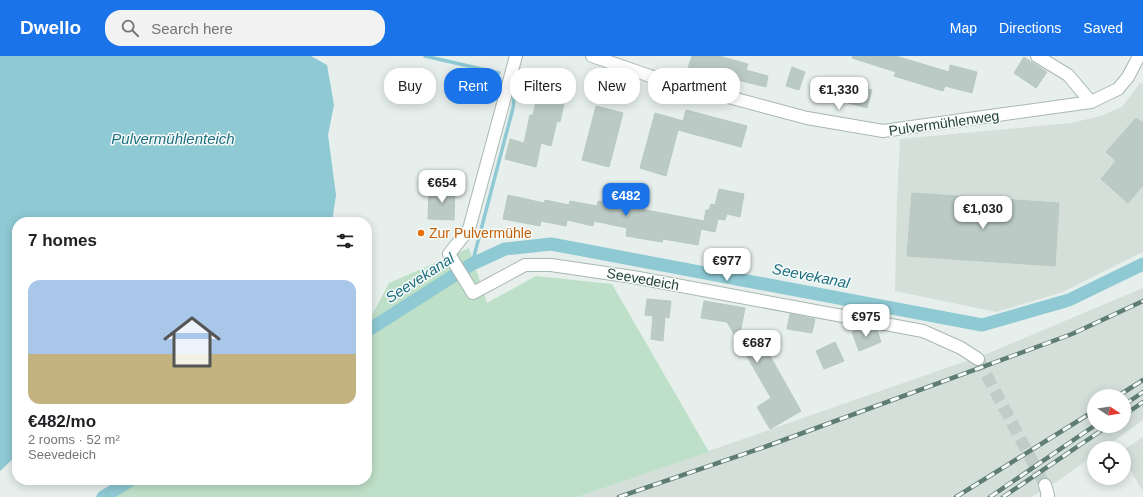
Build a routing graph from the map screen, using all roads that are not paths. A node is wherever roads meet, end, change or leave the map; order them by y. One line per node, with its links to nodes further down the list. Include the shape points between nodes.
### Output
1 (516, 56): 6 (street, Seevedeich, via 469,229 449,254 473,293 525,265 551,265 634,277 924,331 961,348)
2 (592, 56): 5 (street, Pulvermühlenweg, via 650,76 807,118 884,131)
3 (1037, 56): 5 (street, via 1068,75)
4 (1140, 56): 5 (street, Pulvermühlenweg, via 1118,89)
5 (1091, 102)
6 (978, 360)
7 (1045, 485): 8 (street)
8 (1047, 497)

